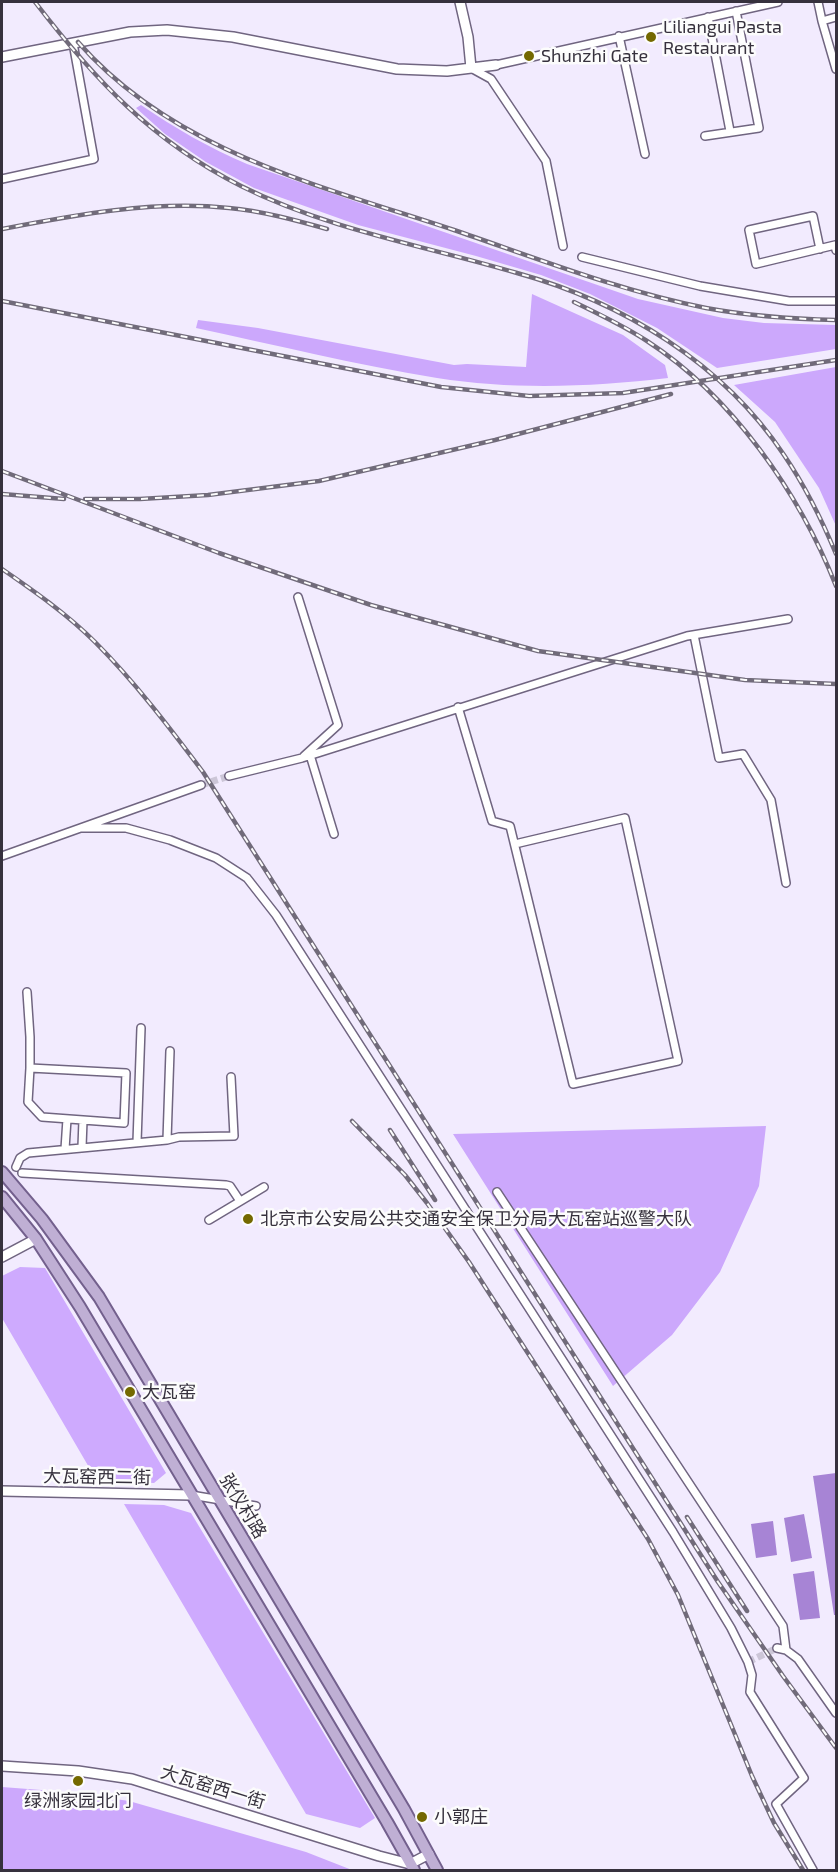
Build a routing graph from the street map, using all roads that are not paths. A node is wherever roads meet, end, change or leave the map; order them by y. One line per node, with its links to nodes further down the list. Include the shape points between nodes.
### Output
1 (460, 2): 12 (street)
2 (775, 2): 4 (street)
3 (818, 2): 7 (street)
4 (736, 10): 5 (street); 14 (street, via 759,128)
5 (708, 17): 8 (street); 14 (street)
6 (837, 17): 7 (street)
7 (822, 21): 13 (street)
8 (619, 36): 11 (street); 16 (street)
9 (73, 43): 10 (street); 12 (street, via 130,32 167,30 233,37 397,69); 17 (street, via 94,159)
10 (2, 57)
11 (495, 65): 12 (street)
12 (471, 68): 18 (street, via 491,79 546,161)
13 (837, 69)
14 (730, 131): 15 (street)
15 (705, 136)
16 (645, 154)
17 (2, 179)
18 (563, 246)
19 (820, 249): 19 (street, via 756,264 749,230 813,216); 20 (street, via 835,245)
20 (837, 250)
21 (582, 257): 22 (street, via 711,288 789,301)
22 (837, 301)
23 (298, 597): 28 (street, via 338,724)
24 (788, 619): 25 (street)
25 (694, 635): 26 (street); 35 (street, via 719,758 743,754 771,800)
26 (458, 707): 27 (street); 33 (street, via 492,821 510,826)
27 (310, 755): 28 (street); 32 (street)
28 (302, 758): 29 (street)
29 (229, 776)
30 (201, 785): 31 (street)
31 (83, 828): 34 (street); 68 (street, via 126,828 216,858 247,878 276,915 731,1628 752,1675 750,1692 804,1778 776,1804)
32 (334, 834)
33 (515, 844): 33 (street, via 573,1084 678,1061 625,818)
34 (2, 856)
35 (786, 883)
36 (27, 992): 39 (street)
37 (141, 1028): 44 (street)
38 (170, 1051): 43 (street)
39 (30, 1068): 41 (street, via 28,1102 42,1117); 42 (street, via 126,1073 124,1123)
40 (231, 1077): 43 (street, via 234,1136)
41 (67, 1119): 42 (street); 46 (street)
42 (83, 1120): 45 (street)
43 (167, 1140): 44 (street)
44 (136, 1142): 45 (street)
45 (81, 1147): 46 (street)
46 (65, 1149): 47 (street, via 28,1153)
47 (16, 1167)
48 (2, 1172): 59 (main road, 张仪村路, via 99,1297)
49 (22, 1173): 53 (street, via 226,1185)
50 (264, 1187): 53 (street)
51 (496, 1192): 62 (street, via 783,1626)
52 (2, 1197): 55 (main road)
53 (240, 1201): 54 (street)
54 (209, 1220)
55 (36, 1239): 56 (street); 58 (main road)
56 (2, 1257)
57 (2, 1491): 58 (street, 大瓦窑西二街)
58 (191, 1495): 59 (street); 66 (main road)
59 (221, 1502): 60 (street); 65 (main road, 张仪村路)
60 (256, 1506)
61 (777, 1648): 62 (street)
62 (786, 1650): 63 (street, via 798,1659)
63 (837, 1713)
64 (2, 1766): 66 (street, 大瓦窑西一街, via 126,1777)
65 (429, 1854): 66 (street); 67 (main road, 张仪村路)
66 (412, 1867)
67 (438, 1870)
68 (813, 1870)

